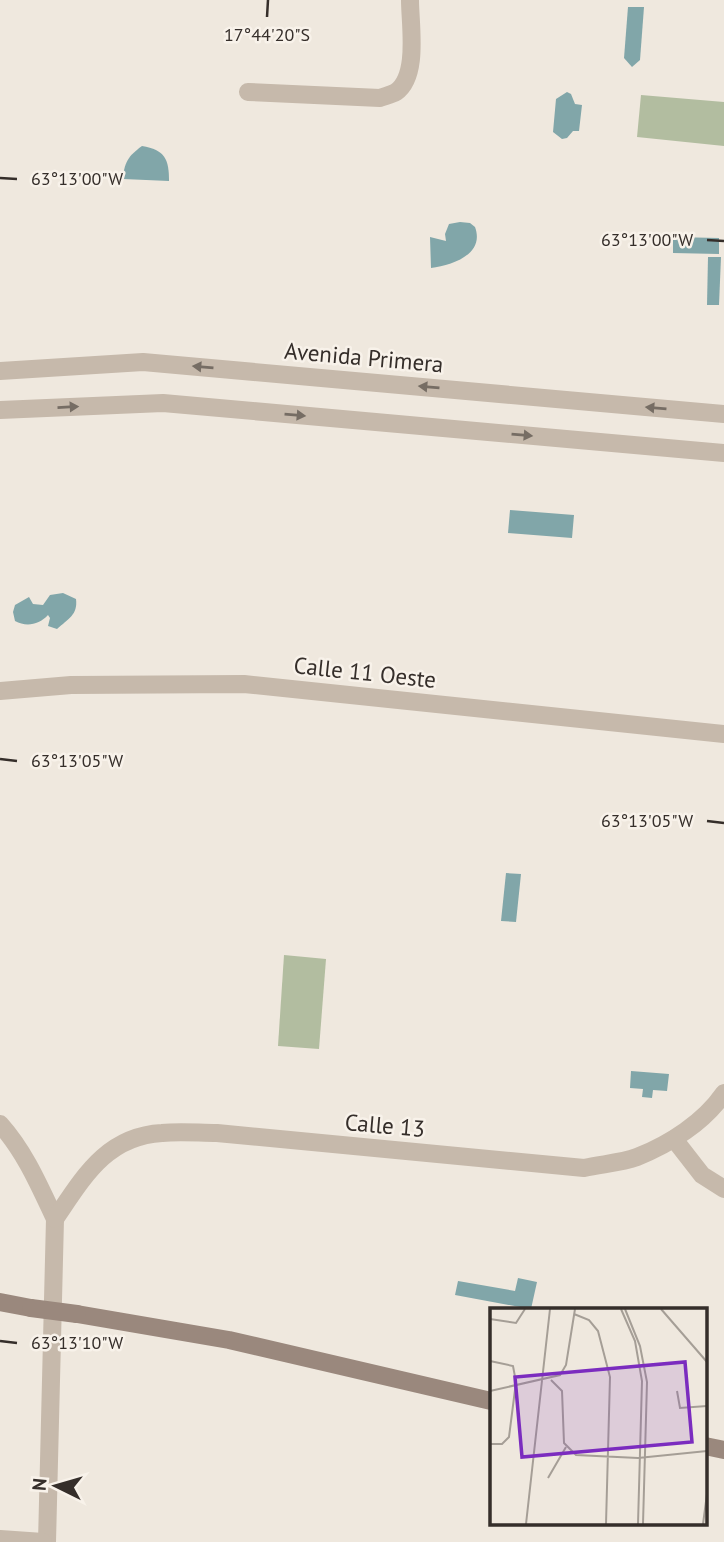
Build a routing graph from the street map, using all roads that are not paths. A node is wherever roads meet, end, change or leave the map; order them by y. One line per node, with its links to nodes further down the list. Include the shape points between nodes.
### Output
1 (410, 0): 2 (street, via 411,68 396,92 380,98)
2 (248, 92)
3 (0, 371): 5 (street, Avenida Primera, one-way to 3, via 143,362)
4 (0, 410): 6 (street, one-way to 6, via 163,403)
5 (724, 414)
6 (724, 453)
7 (0, 691): 8 (street, Calle 11 Oeste, via 71,685 244,684)
8 (724, 734)
9 (724, 1093): 11 (street, Calle 13, via 714,1108)
10 (0, 1124): 13 (street, via 16,1141)
11 (674, 1139): 12 (street, via 702,1175); 13 (street, Calle 13, via 636,1157 584,1168 217,1133 160,1133 133,1138 107,1151)
12 (724, 1189)
13 (55, 1219): 19 (street)
14 (0, 1302): 15 (main road, bridge, via 229,1340)
15 (490, 1401)
16 (706, 1446): 17 (main road)
17 (724, 1450)
18 (0, 1539): 19 (street)
19 (45, 1542)

